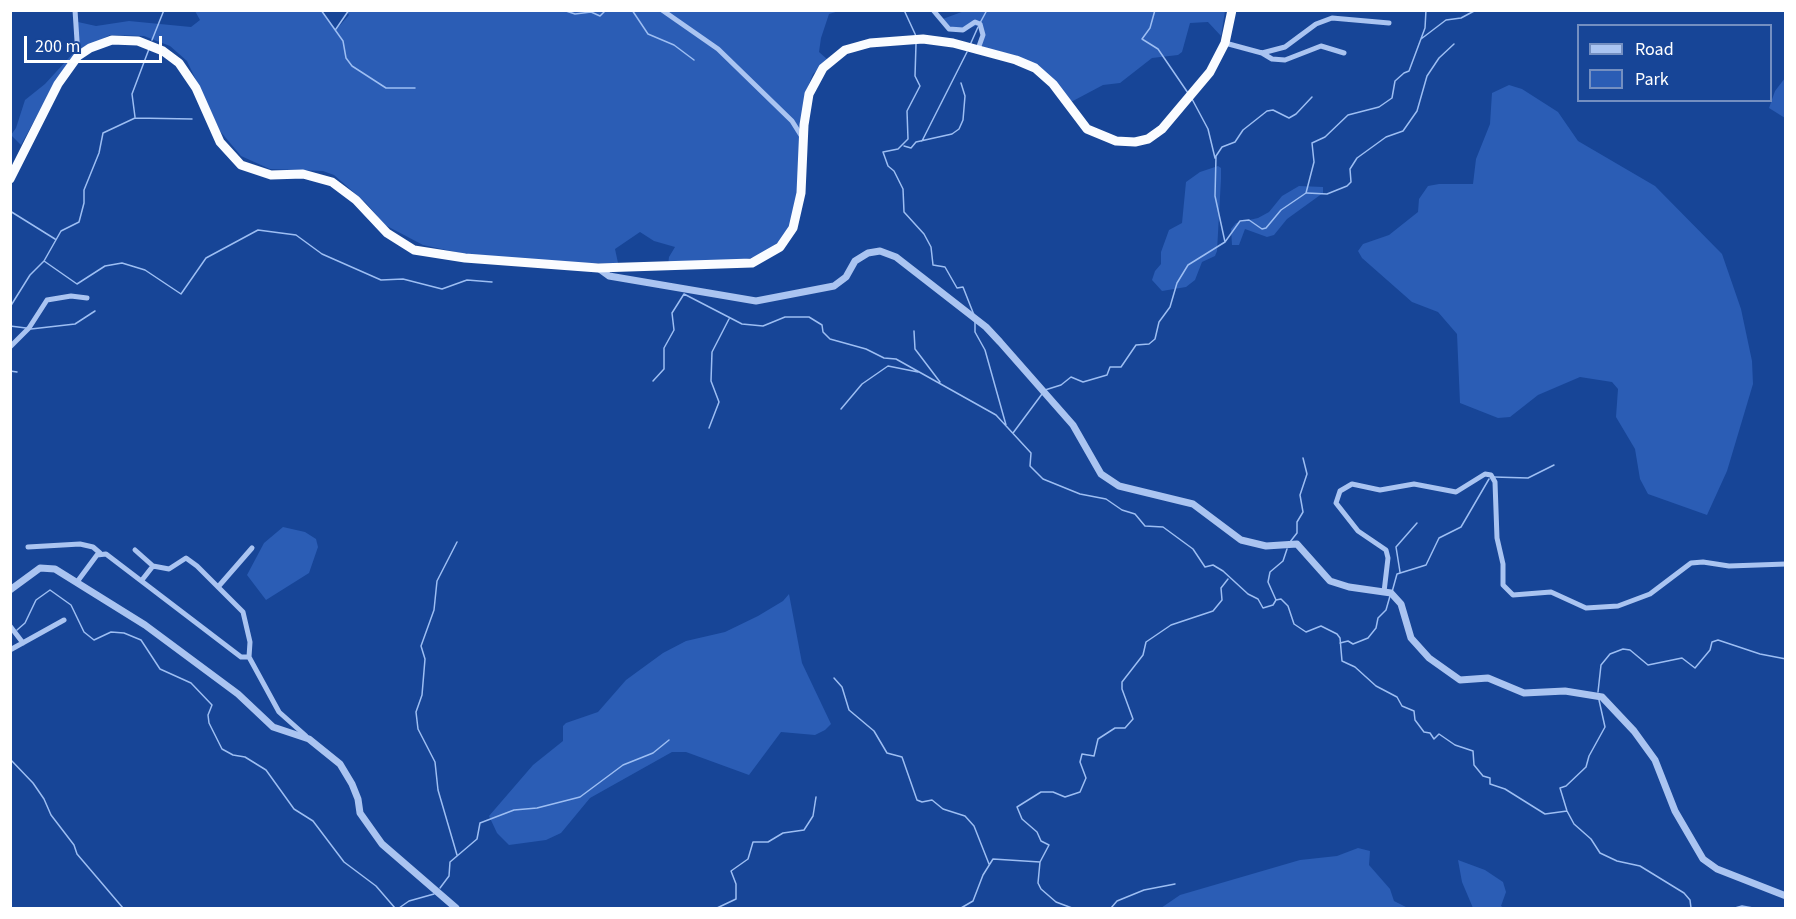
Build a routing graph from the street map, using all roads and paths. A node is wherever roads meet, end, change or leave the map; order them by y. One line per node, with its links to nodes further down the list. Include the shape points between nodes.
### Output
1 (75, 10): 10 (street)
2 (662, 10): 11 (street, via 718,49 792,121)
3 (933, 10): 7 (street, via 949,29 963,30 975,22 980,24 983,34)
4 (1232, 10): 6 (highway)
5 (1389, 23): 8 (street, via 1332,18 1316,24 1285,47)
6 (1224, 43): 7 (highway, via 1210,72 1169,123 1148,139 1124,143 1087,129 1059,90 1035,68); 8 (street)
7 (978, 50): 11 (highway, via 923,39 870,43 845,50 823,68 812,86)
8 (1262, 53): 9 (street, via 1286,60 1321,46)
9 (1344, 53)
10 (78, 56): 12 (highway, via 58,84); 13 (highway, via 101,44 127,40 149,43 168,54 196,88 220,142 241,165 271,175 303,174 332,182 405,247 465,258)
11 (803, 138): 13 (highway, via 796,220 785,241 760,260 744,264)
12 (10, 179)
13 (598, 268): 26 (street, via 609,276 756,301 834,286 846,277 855,261 868,253 880,251 896,257 993,334 1073,425 1101,474 1119,486 1193,504 1241,540 1266,546 1297,544 1330,581)
14 (87, 298): 15 (street, via 47,300 29,328)
15 (10, 347)
16 (28, 547): 19 (street, via 80,544)
17 (252, 548): 24 (street)
18 (135, 550): 21 (street)
19 (100, 553): 22 (street); 23 (street)
20 (1785, 564): 26 (street, via 1691,563 1650,594 1618,606 1581,607 1551,592 1512,595 1503,585 1495,482 1491,475 1482,476 1456,492 1414,483 1380,490 1352,484 1340,491 1336,503 1358,531 1386,550)
21 (153, 566): 22 (street); 24 (street, via 169,569 186,558)
22 (142, 580): 31 (street, via 241,657)
23 (77, 582): 25 (street, via 49,567 40,568); 32 (street, via 233,689 273,727)
24 (218, 586): 31 (street, via 243,612)
25 (10, 590)
26 (1384, 592): 33 (street, via 1391,593 1401,604 1411,638 1429,658 1460,680 1488,678 1515,691 1565,691 1607,700 1655,760 1675,811 1703,859 1717,869)
27 (64, 620): 29 (street)
28 (13, 629): 29 (street)
29 (22, 643): 30 (street)
30 (10, 650)
31 (249, 657): 32 (street, via 279,712)
32 (309, 739): 34 (street, via 340,764 356,792 360,813 382,844)
33 (1785, 896)
34 (456, 909)

